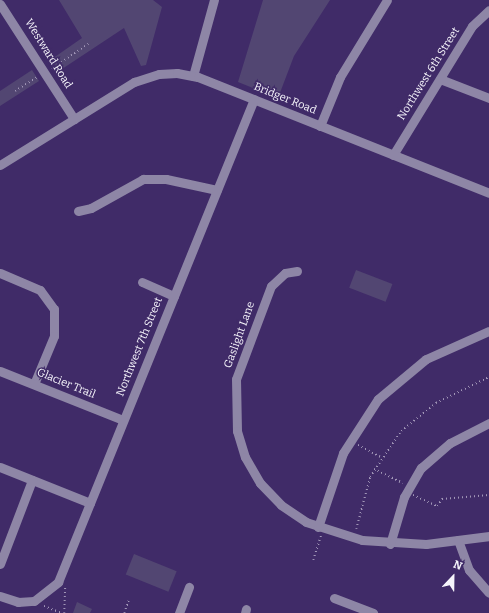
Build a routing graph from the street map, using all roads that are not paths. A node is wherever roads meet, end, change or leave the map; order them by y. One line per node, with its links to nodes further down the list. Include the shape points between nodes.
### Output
1 (214, 0): 5 (street)
2 (387, 0): 10 (street, via 340,77)
3 (0, 4): 9 (street, Westward Road)
4 (489, 10): 6 (street, Northwest 6th Street, via 472,26)
5 (193, 76): 8 (street, Bridger Road); 9 (street, Bridger Road, via 169,73 143,78)
6 (440, 79): 7 (street); 11 (street, Northwest 6th Street)
7 (489, 98)
8 (254, 99): 10 (street, Bridger Road); 13 (street, Northwest 7th Street)
9 (74, 119): 12 (street, Bridger Road)
10 (320, 126): 11 (street, Bridger Road)
11 (393, 155): 14 (street, Bridger Road)
12 (0, 165)
13 (217, 190): 15 (street, via 166,179 143,179 91,208); 19 (street, Northwest 7th Street)
14 (489, 193)
15 (78, 211)
16 (297, 271): 28 (street, Gaslight Lane, via 285,273 271,286 239,370 234,409 241,447 260,483 285,508)
17 (0, 273): 22 (street, via 40,290 55,313 54,336)
18 (142, 282): 19 (street)
19 (174, 296): 23 (street, Northwest 7th Street)
20 (489, 331): 28 (street, via 442,350 411,370 374,404 349,440 336,468)
21 (0, 371): 22 (street, Glacier Trail)
22 (34, 384): 23 (street, Glacier Trail)
23 (123, 420): 27 (street, Northwest 7th Street)
24 (489, 423): 31 (street, via 434,455 408,489)
25 (0, 467): 26 (street)
26 (32, 480): 27 (street); 32 (street)
27 (90, 503): 35 (street, Northwest 7th Street, via 58,582 42,602 22,602)
28 (321, 528): 31 (street, Gaslight Lane, via 354,538)
29 (489, 536): 30 (street, Gaslight Lane)
30 (458, 540): 31 (street, Gaslight Lane); 34 (street, via 469,570)
31 (390, 544)
32 (0, 564)
33 (189, 587): 37 (street)
34 (489, 593)
35 (0, 596)
36 (334, 598): 38 (street)
37 (179, 613)
38 (373, 613)

